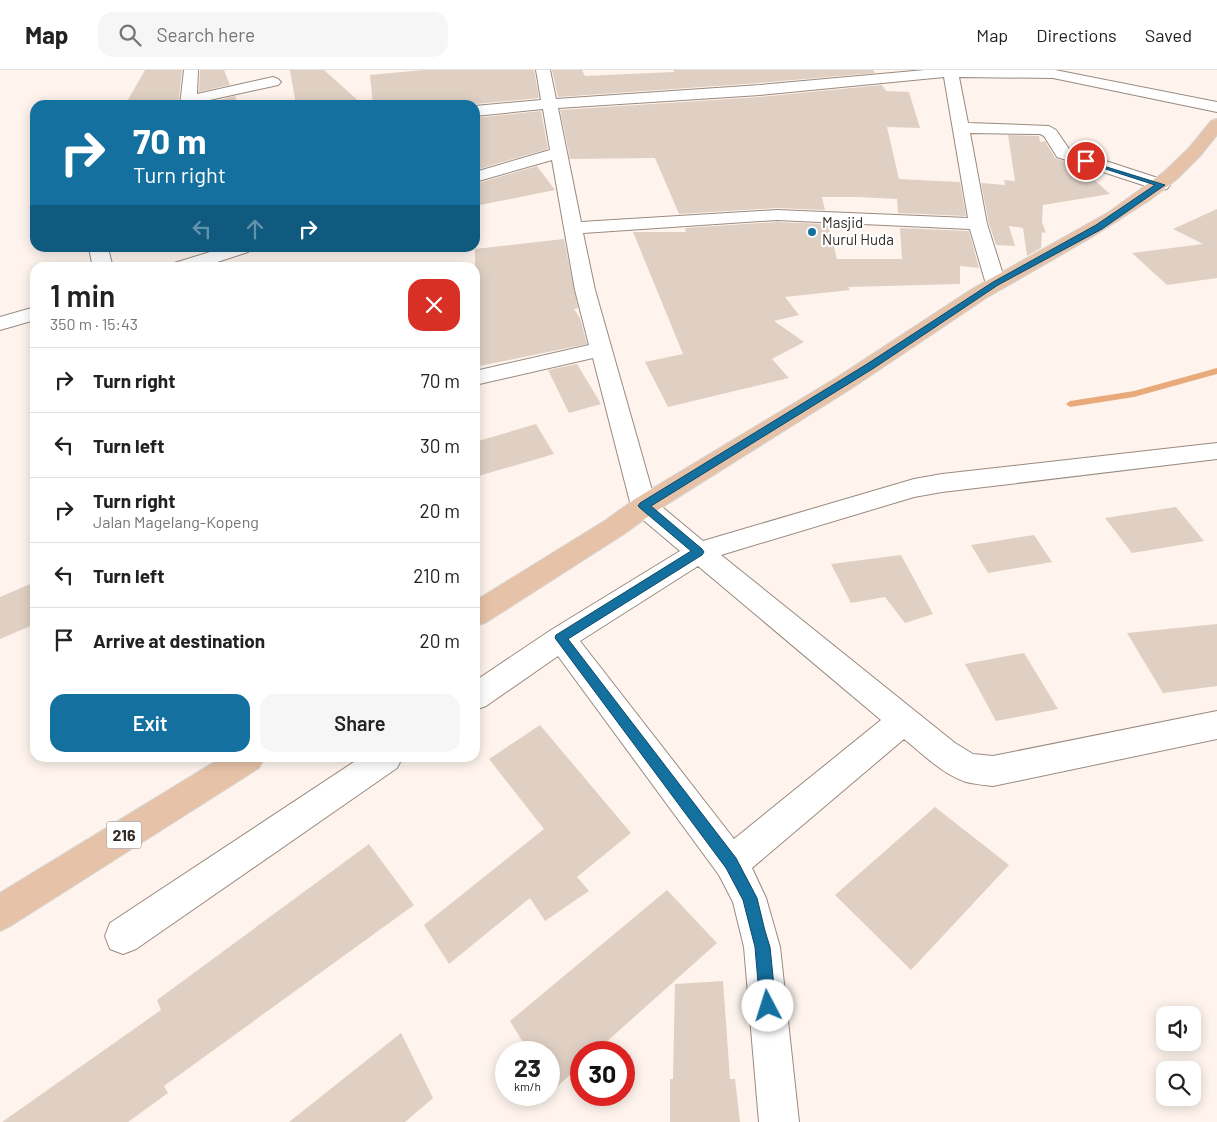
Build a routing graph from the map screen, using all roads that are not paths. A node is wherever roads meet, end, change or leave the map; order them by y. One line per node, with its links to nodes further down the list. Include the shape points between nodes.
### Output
1 (191, 70): 6 (street)
2 (543, 70): 8 (street)
3 (951, 71): 4 (street); 8 (street, via 760,90); 12 (street)
4 (1060, 72): 9 (street)
5 (273, 82): 7 (street)
6 (188, 100)
7 (196, 100)
8 (551, 104): 10 (street); 13 (street)
9 (1217, 107)
10 (480, 111)
11 (1217, 124): 15 (main road)
12 (962, 128): 15 (street, via 1043,129 1050,133 1063,153); 16 (street)
13 (558, 152): 14 (street); 17 (street)
14 (480, 175)
15 (1161, 185): 20 (main road, via 1099,227)
16 (978, 224): 17 (street, via 777,215); 20 (street)
17 (574, 228): 23 (street, via 585,290)
18 (228, 252): 19 (street)
19 (197, 262)
20 (996, 284): 26 (main road)
21 (30, 315): 22 (street)
22 (0, 324)
23 (601, 349): 24 (street); 26 (street)
24 (480, 377)
25 (1217, 451): 27 (street, via 942,482)
26 (644, 506): 27 (street); 28 (main road)
27 (699, 552): 29 (street); 31 (street)
28 (480, 612)
29 (561, 638): 30 (street); 35 (street)
30 (480, 694)
31 (904, 720): 32 (street, via 968,768 993,771); 35 (street)
32 (1217, 725)
33 (242, 762): 36 (main road, 216)
34 (380, 762): 37 (street)
35 (731, 863): 38 (street, via 749,898 762,947)
36 (0, 913)
37 (123, 936)
38 (779, 1122)

